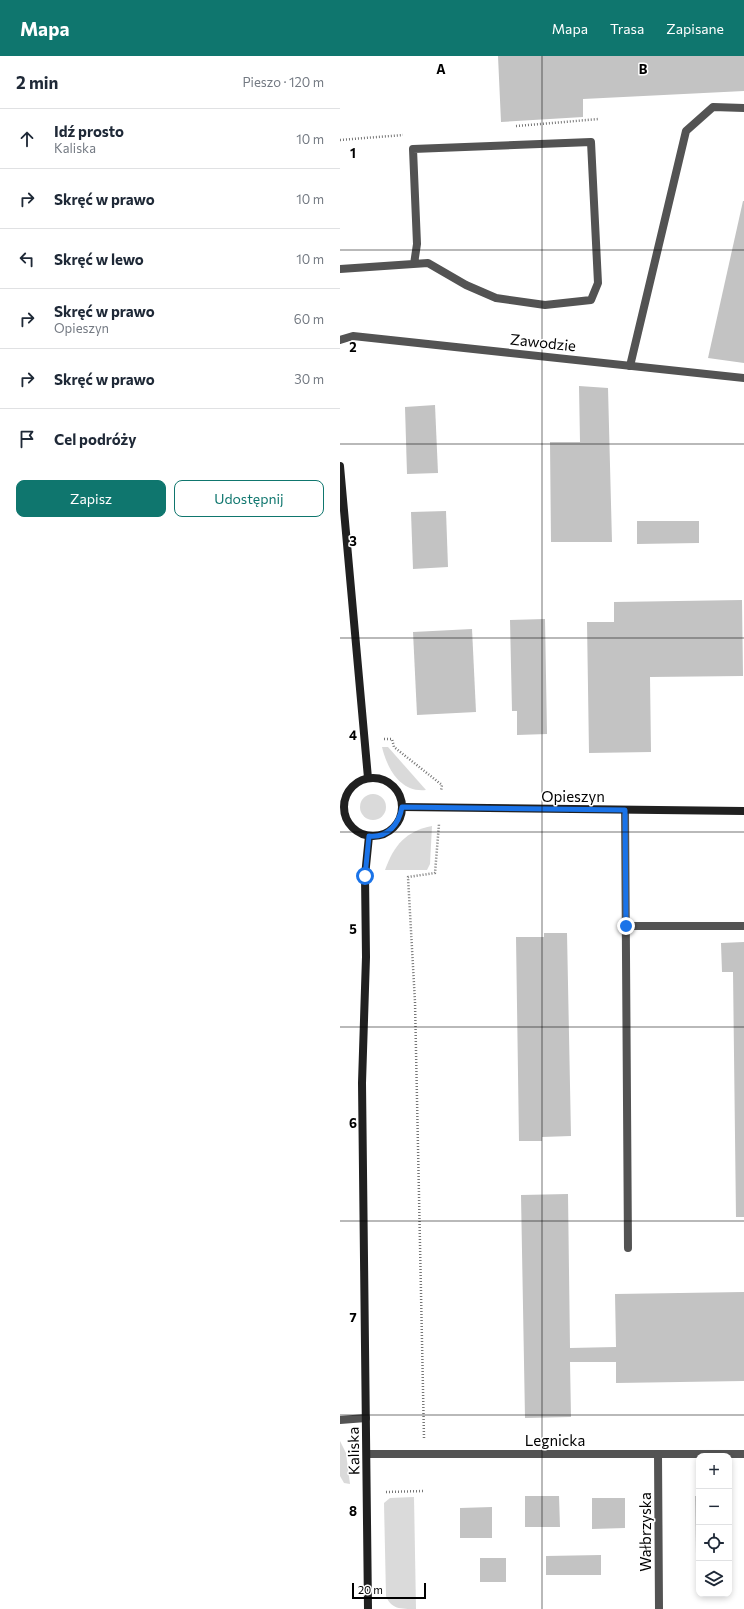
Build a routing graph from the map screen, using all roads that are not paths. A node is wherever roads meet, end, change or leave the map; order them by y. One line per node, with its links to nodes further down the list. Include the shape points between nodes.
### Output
1 (744, 108): 5 (street, via 713,107 686,130)
2 (414, 264): 2 (street, via 428,263 466,285 496,298 545,304 591,300 598,282 591,142 413,149 417,244); 3 (street)
3 (340, 269)
4 (340, 340): 5 (street, Zawodzie, via 353,336)
5 (630, 366): 6 (street, Zawodzie)
6 (744, 378)
7 (340, 466): 8 (street)
8 (368, 778): 9 (street, via 382,779 390,783 400,798); 12 (street, via 349,790 343,807 349,824 356,831)
9 (402, 807): 10 (street, Opieszyn); 12 (street, via 401,816 390,831 382,835)
10 (625, 810): 11 (street, Opieszyn); 13 (street)
11 (744, 811)
12 (369, 836): 16 (street, Kaliska, via 365,876 366,957 362,1083)
13 (626, 926): 14 (street); 15 (street)
14 (744, 926)
15 (628, 1248)
16 (366, 1418): 17 (street); 18 (street, Kaliska)
17 (340, 1420)
18 (366, 1454): 19 (street, Legnicka); 21 (street, Kaliska)
19 (658, 1454): 20 (street, Legnicka); 22 (street, Wałbrzyska)
20 (744, 1454)
21 (368, 1609)
22 (659, 1609)

